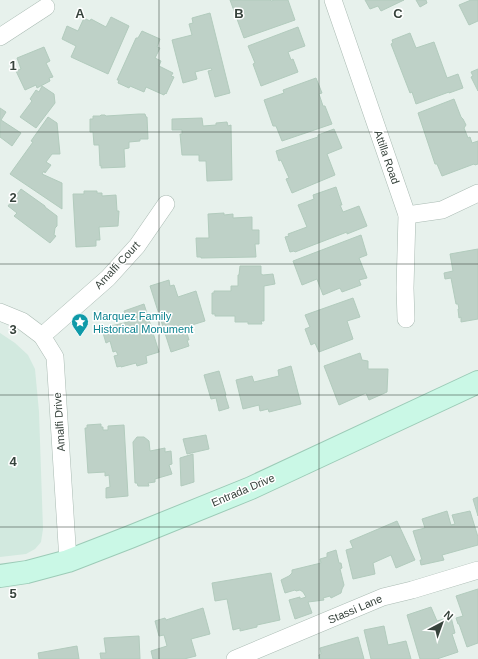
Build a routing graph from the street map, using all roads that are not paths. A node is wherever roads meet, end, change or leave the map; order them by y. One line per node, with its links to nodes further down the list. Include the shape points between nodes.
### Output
1 (333, 0): 6 (street, Attilla Road)
2 (46, 7): 3 (street)
3 (0, 37)
4 (478, 194): 6 (street, via 442,210)
5 (166, 204): 9 (street, Amalfi Court, via 137,246 108,278)
6 (407, 216): 8 (street, Attilla Road)
7 (0, 312): 9 (street, Amalfi Drive, via 22,321)
8 (406, 319)
9 (42, 336): 11 (street, Amalfi Drive, via 55,357)
10 (478, 382): 11 (street, Entrada Drive, via 251,488)
11 (68, 561): 13 (street, Entrada Drive)
12 (478, 570): 14 (street, Stassi Lane, via 383,597)
13 (0, 576)
14 (235, 659)

